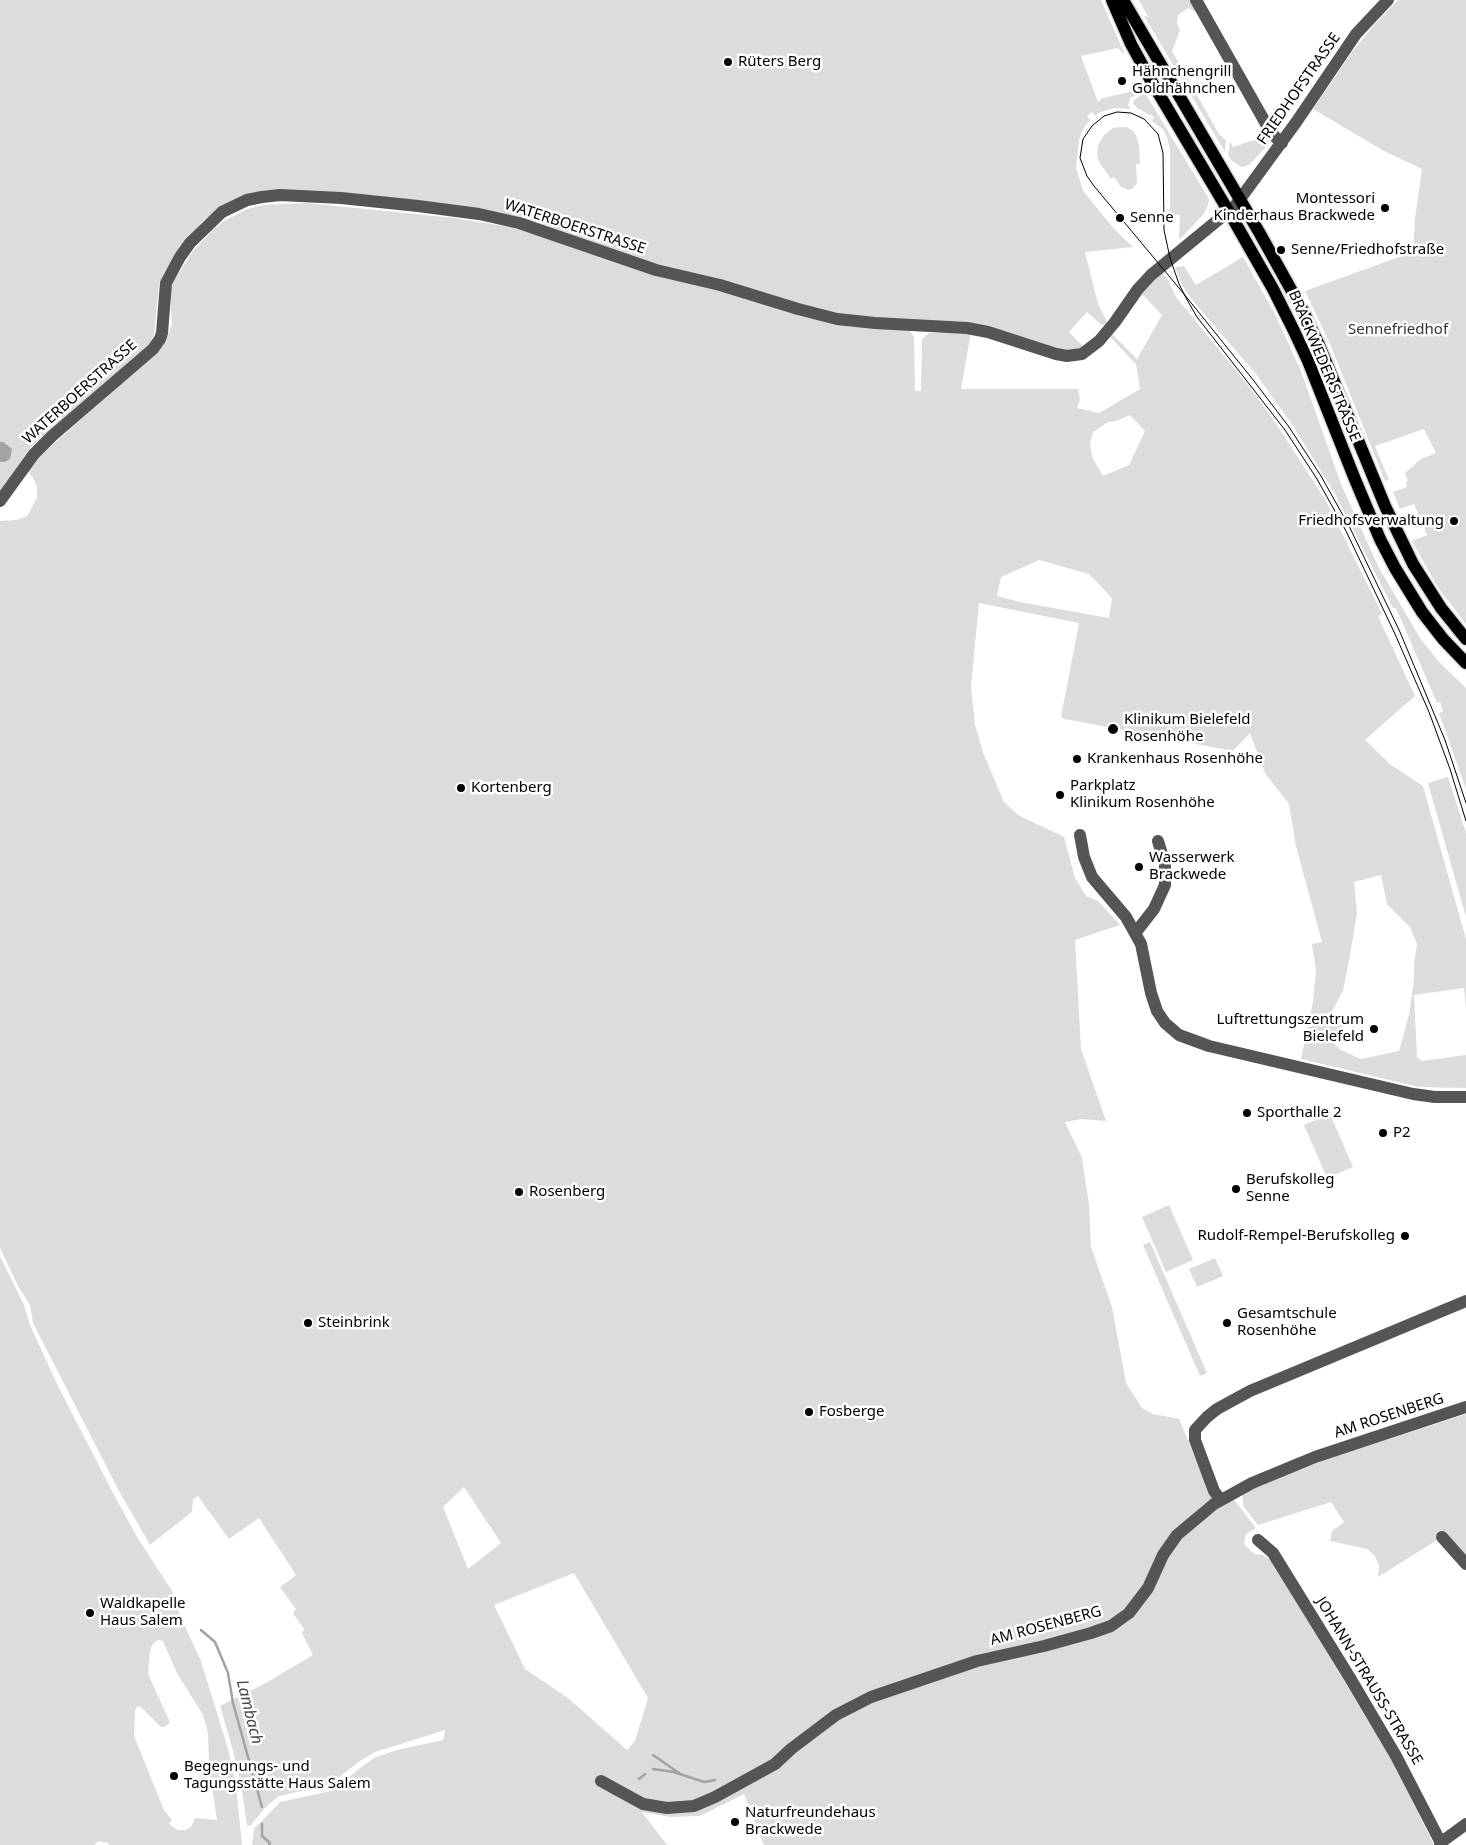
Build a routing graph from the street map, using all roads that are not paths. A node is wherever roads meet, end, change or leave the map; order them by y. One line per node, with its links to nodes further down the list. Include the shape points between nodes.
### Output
1 (1112, 0): 7 (main road, BRACKWEDER STRASSE, via 1150,79)
2 (1123, 0): 6 (main road, BRACKWEDER STRASSE)
3 (1196, 0): 5 (street, via 1264,122)
4 (1388, 0): 5 (street, FRIEDHOFSTRASSE, via 1356,34)
5 (1282, 143): 6 (street, FRIEDHOFSTRASSE)
6 (1240, 200): 7 (street, FRIEDHOFSTRASSE); 10 (main road, BRACKWEDER STRASSE, via 1319,344 1400,541 1430,593)
7 (1229, 212): 8 (street, WATERBOERSTRASSE, via 1146,279 1091,349 1067,356 981,330 838,319 656,270 519,223 479,214 341,198 280,195 247,200 222,212 180,257 166,283 162,333 153,349 40,448); 9 (main road, BRACKWEDER STRASSE, via 1294,332 1380,539)
8 (0, 501)
9 (1422, 612): 11 (main road, BRACKWEDER STRASSE); 12 (main road, via 1436,642)
10 (1466, 639)
11 (1466, 663)
12 (1466, 674)
13 (1080, 835): 15 (street, via 1084,857 1094,881)
14 (1158, 841): 15 (street, via 1165,864 1165,885 1154,909)
15 (1136, 932): 16 (street, via 1157,1011 1165,1023 1182,1037 1413,1094)
16 (1466, 1097)
17 (1466, 1301): 19 (street, via 1250,1391 1206,1417 1194,1435 1214,1491)
18 (1466, 1407): 19 (street, AM ROSENBERG, via 1315,1457)
19 (1220, 1499): 23 (street, AM ROSENBERG, via 1177,1535 1163,1555 1148,1588 1129,1613 1111,1626 977,1661 872,1697 836,1715 774,1764 694,1806 667,1808 643,1804)
20 (1442, 1538): 22 (street)
21 (1258, 1540): 25 (street, JOHANN-STRAUSS-STRASSE, via 1273,1553 1350,1678 1396,1756)
22 (1466, 1564)
23 (601, 1781)
24 (1466, 1824): 25 (street)
25 (1441, 1844)

